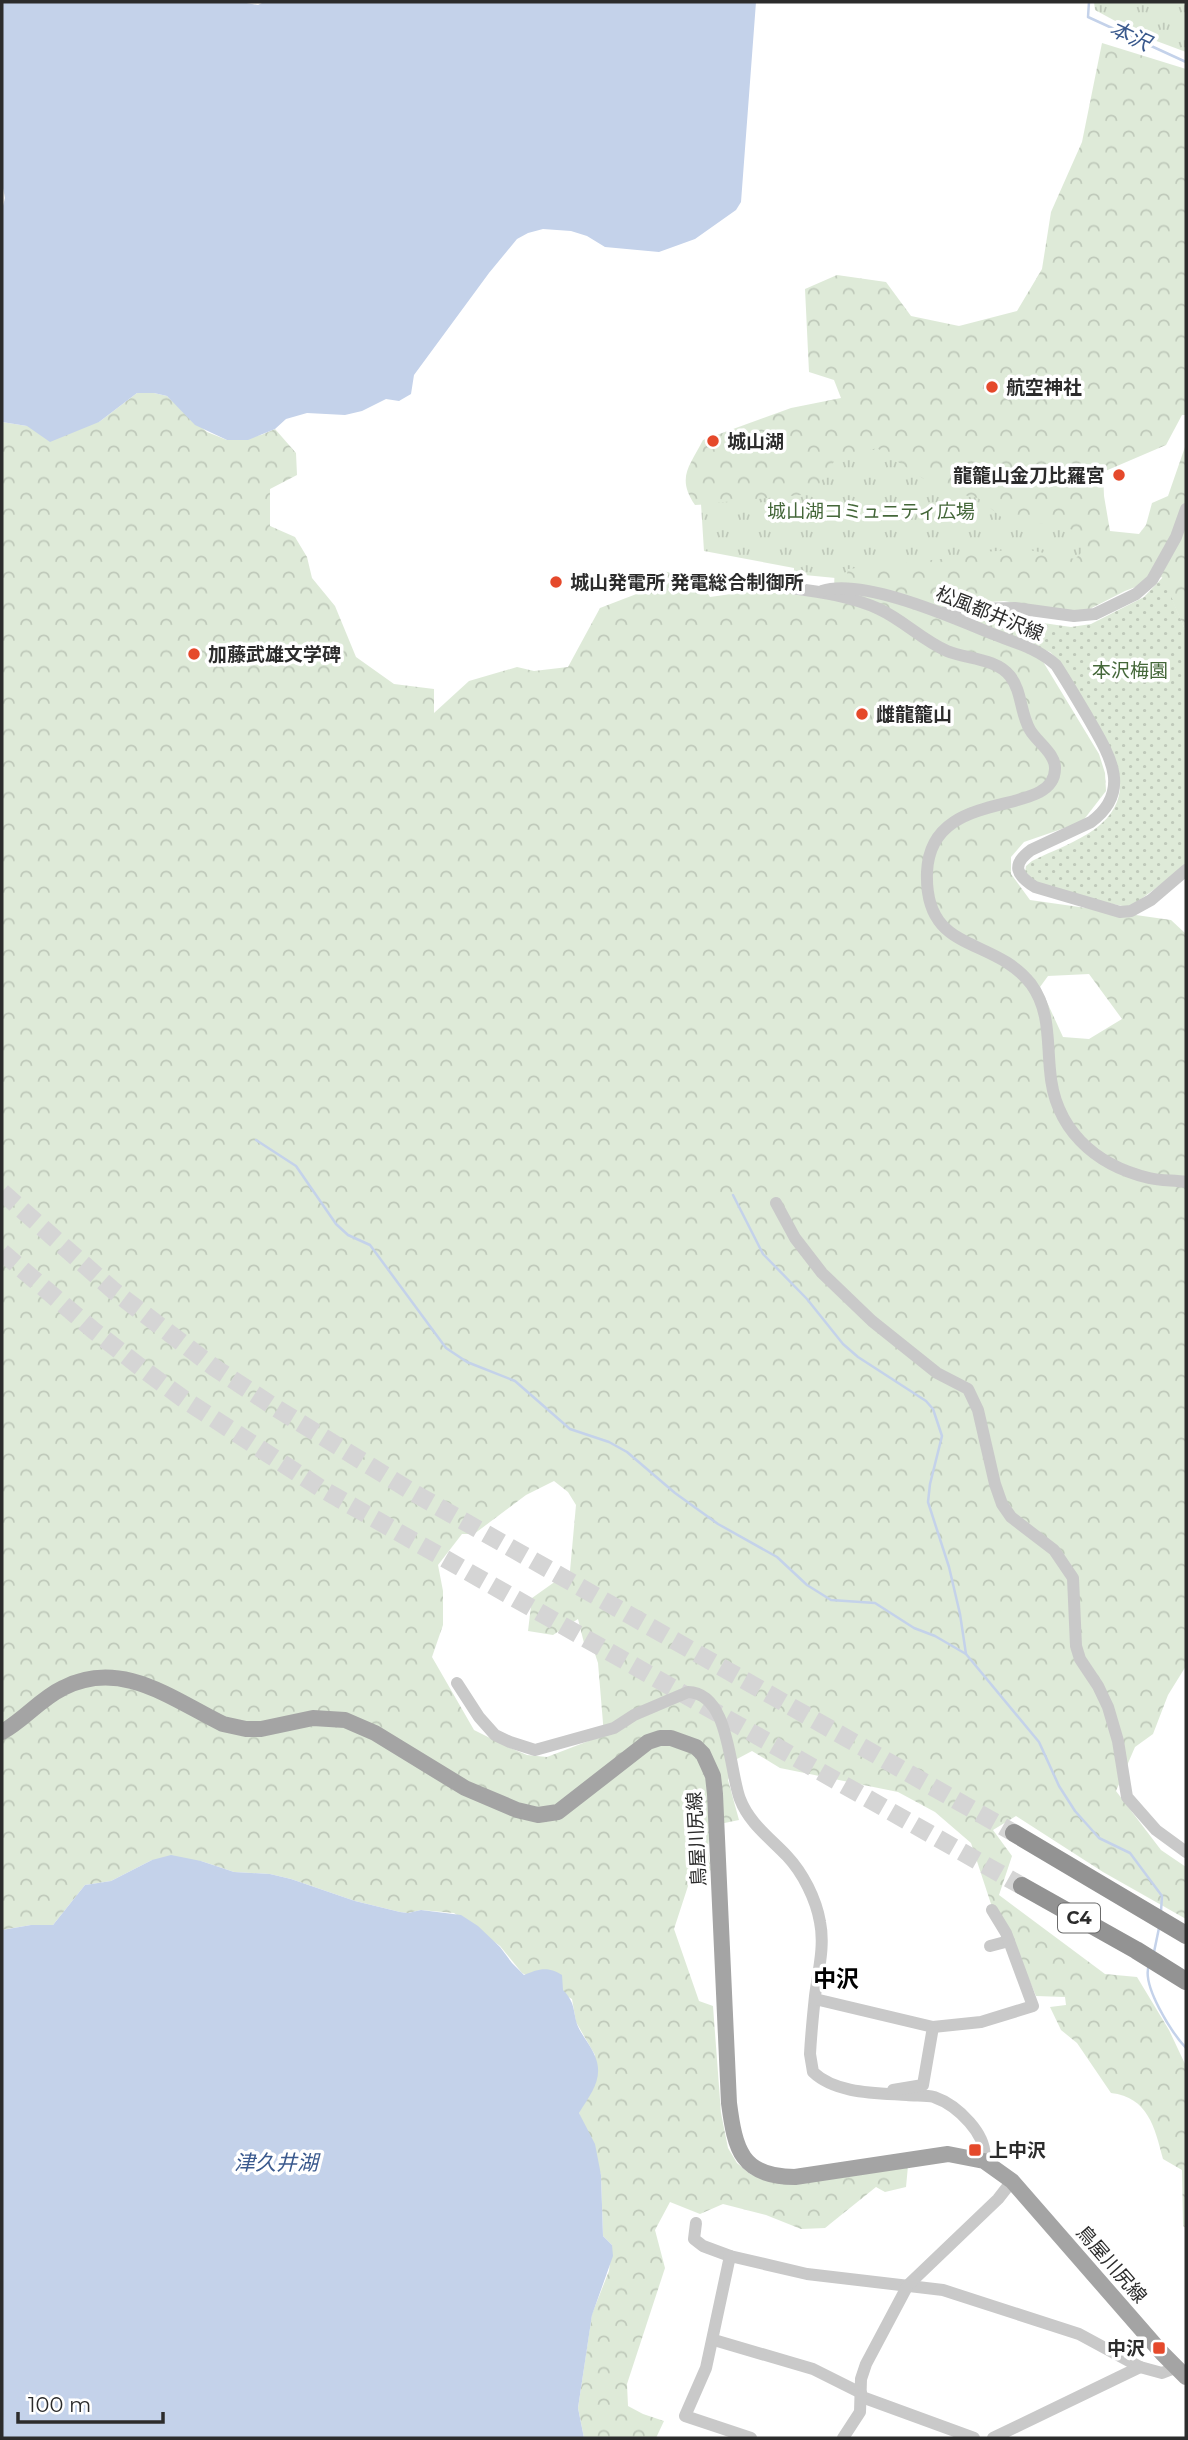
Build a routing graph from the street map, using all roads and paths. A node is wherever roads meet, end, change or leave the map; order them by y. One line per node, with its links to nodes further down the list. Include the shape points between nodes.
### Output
1 (1186, 509): 4 (street, via 1152,580 1136,594 1095,614 1074,617 1015,608)
2 (792, 588): 3 (street, 松風都井沢線)
3 (820, 592): 4 (street, 松風都井沢線, via 834,587 855,590); 6 (street, 松風都井沢線, via 879,609 948,651 1000,667 1015,684 1028,727 1053,758 1054,777 1038,792 949,823 932,846 930,904 948,931 1023,975 1037,993 1045,1013 1056,1105 1080,1141 1136,1174)
4 (942, 613): 5 (street, 松風都井沢線, via 1047,656 1064,677 1113,767 1108,806 1091,822 1023,856 1018,864 1024,880 1120,912 1140,908)
5 (1186, 870)
6 (1186, 1182)
7 (776, 1203): 11 (street, via 822,1273 937,1373 968,1389 978,1410 1002,1504 1011,1517 1054,1550 1073,1578 1076,1646 1108,1707 1127,1797 1144,1819)
8 (457, 1683): 18 (street, via 495,1735 535,1750 614,1728 688,1692 705,1698 723,1727 745,1810 799,1870 818,1909 822,1941)
9 (2, 1732): 21 (main road, 鳥屋川尻線, via 62,1688 86,1679 120,1677 154,1688 234,1728 261,1729 313,1718 345,1720 465,1788 538,1815 558,1811 648,1742 660,1738 685,1742 707,1761 715,1794 729,2103 738,2150 755,2168 786,2177 948,2154)
10 (1014, 1833): 14 (highway, C4)
11 (1186, 1852)
12 (1022, 1886): 17 (highway, C4)
13 (992, 1910): 15 (street)
14 (1183, 1932)
15 (1009, 1941): 16 (street); 19 (street, via 1033,2006 981,2022)
16 (990, 1946)
17 (1179, 1977)
18 (815, 1999): 19 (street); 20 (street, via 813,2072 853,2090)
19 (933, 2027): 20 (street, via 923,2085 895,2088)
20 (887, 2094): 21 (street, via 932,2096 960,2114 979,2135 986,2152)
21 (984, 2161): 22 (main road, 鳥屋川尻線)
22 (1012, 2181): 25 (street); 28 (main road, 鳥屋川尻線)
23 (696, 2223): 24 (street, via 694,2239)
24 (730, 2256): 25 (street, via 807,2274); 26 (street)
25 (908, 2285): 27 (street, via 943,2290 1079,2334); 29 (street, via 866,2364)
26 (714, 2340): 29 (street, via 813,2369); 31 (street, via 685,2416)
27 (1140, 2367): 28 (street); 30 (street)
28 (1183, 2370)
29 (861, 2395): 32 (street, via 860,2412); 33 (street)
30 (1000, 2437)
31 (751, 2438)
32 (843, 2438)
33 (974, 2438)

